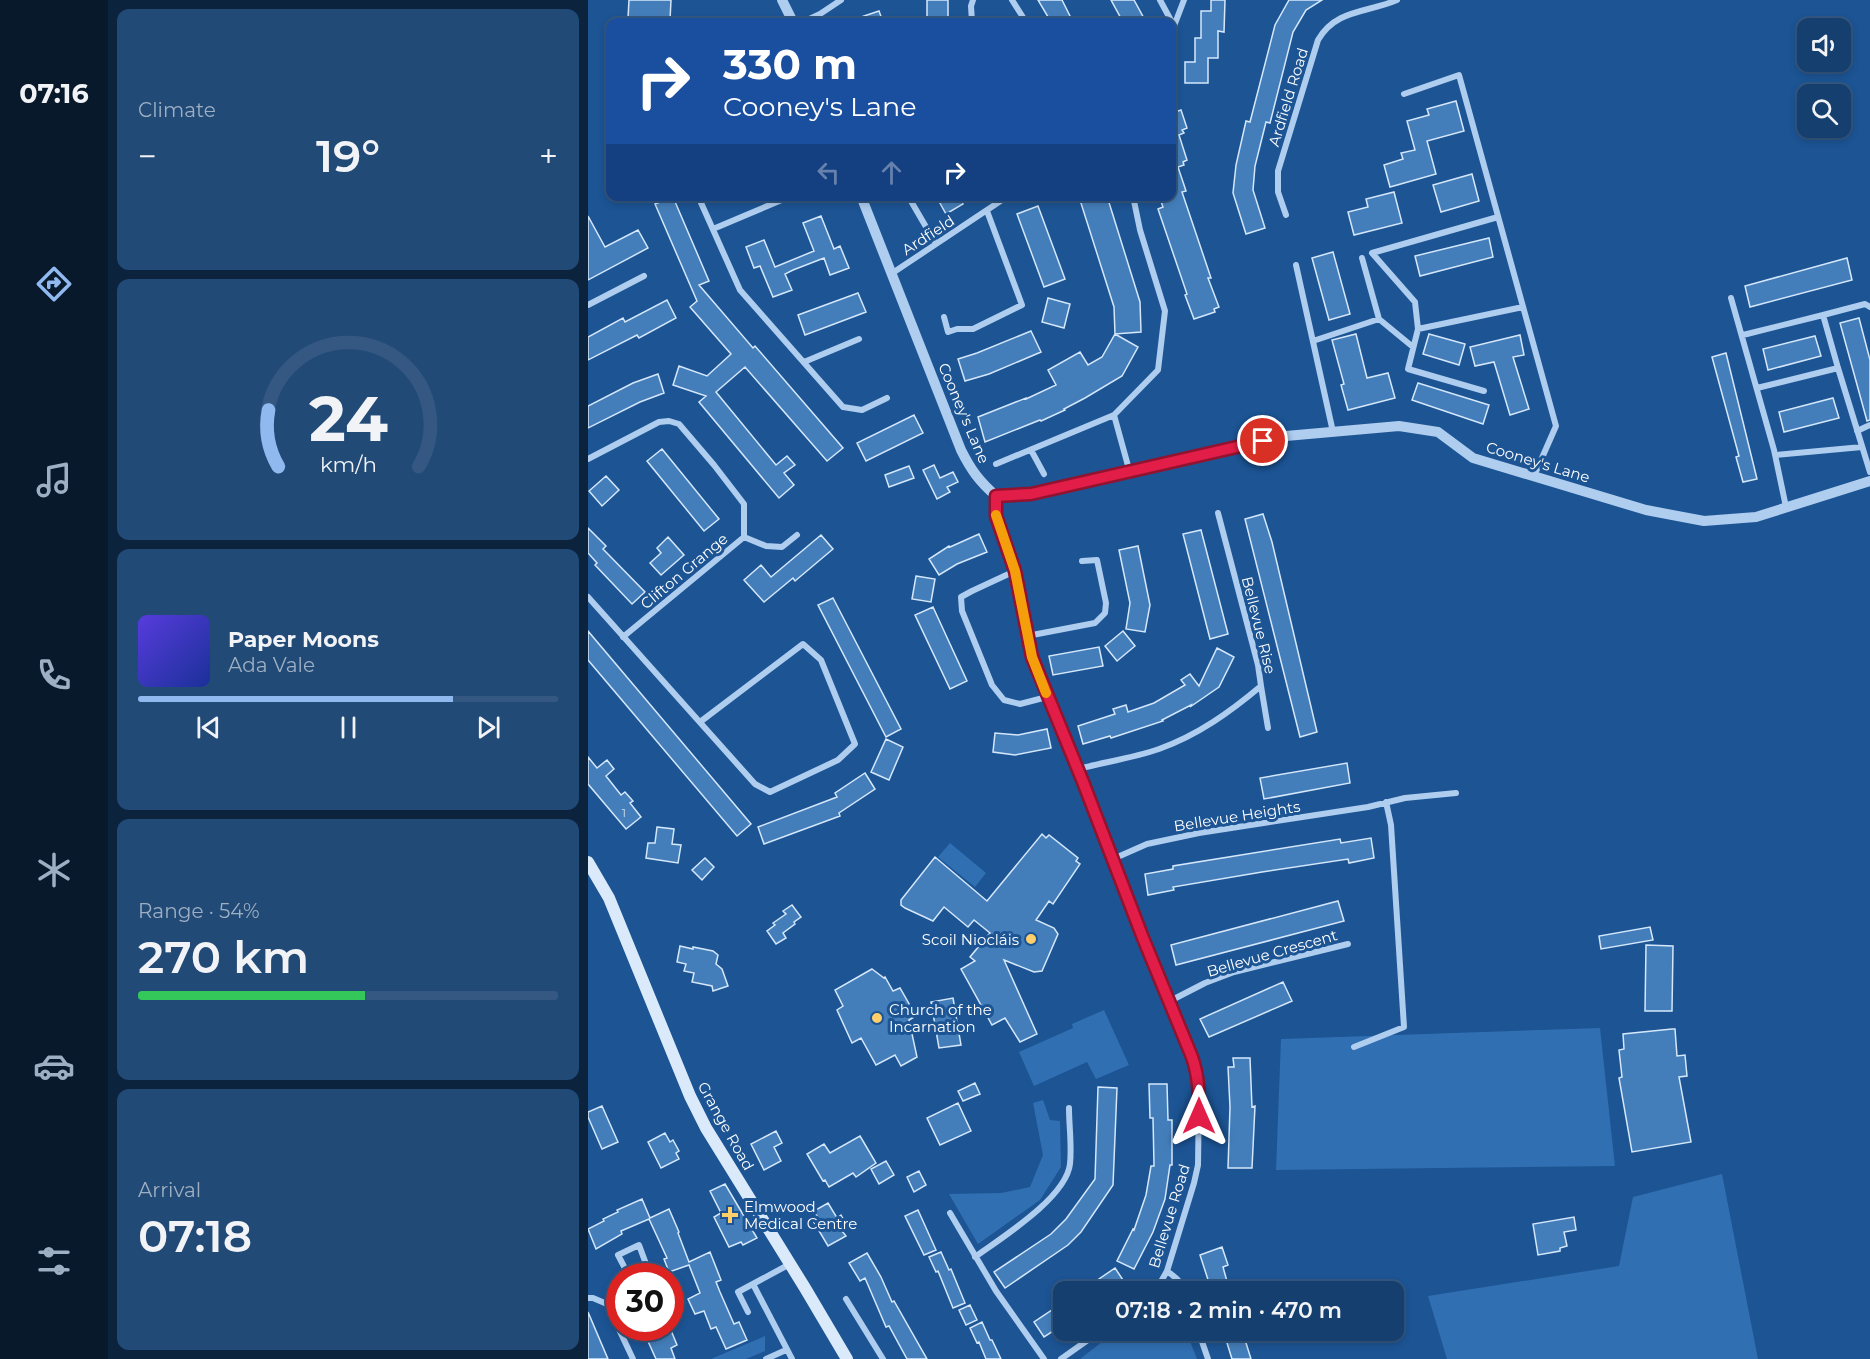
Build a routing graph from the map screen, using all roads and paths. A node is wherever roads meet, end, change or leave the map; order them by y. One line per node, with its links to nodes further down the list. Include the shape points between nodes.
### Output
1 (782, 0): 8 (street)
2 (841, 0): 9 (street)
3 (973, 0): 10 (street)
4 (1012, 0): 11 (street)
5 (1160, 0): 12 (street)
6 (1184, 0): 13 (street)
7 (1397, 0): 22 (street, Ardfield Road, via 1349,13 1323,31 1318,40 1278,171 1278,192)
8 (791, 18)
9 (813, 18)
10 (972, 18)
11 (1023, 18)
12 (1170, 18)
13 (1176, 21)
14 (1404, 94): 23 (street, via 1459,75)
15 (700, 201): 24 (street)
16 (779, 201): 24 (street)
17 (863, 201): 28 (street, Cooney's Lane)
18 (911, 201): 25 (street)
19 (1001, 201): 21 (street, Ardfield)
20 (1134, 201): 47 (street, via 1165,311 1158,370)
21 (987, 211): 25 (street, Ardfield); 35 (street, via 1022,305 973,329 948,332)
22 (1286, 215)
23 (1498, 217): 32 (street); 37 (street, via 1372,253 1415,302)
24 (712, 229): 42 (street, via 741,290)
25 (936, 244): 28 (street, Ardfield)
26 (1362, 258): 36 (street)
27 (1296, 265): 40 (street)
28 (891, 274): 61 (street, Cooney's Lane, via 961,450 971,471)
29 (644, 276): 31 (street)
30 (1731, 298): 38 (street)
31 (588, 304)
32 (1523, 307): 37 (street); 59 (street, via 1556,426)
33 (1870, 307): 34 (street, via 1864,304)
34 (1823, 315): 38 (street); 43 (street)
35 (944, 317)
36 (1379, 319): 40 (street); 41 (street)
37 (1418, 329): 41 (street)
38 (1743, 335): 44 (street)
39 (859, 339): 42 (street)
40 (1313, 341): 50 (street)
41 (1413, 347): 45 (street, via 1408,369)
42 (804, 363): 46 (street, via 843,407 862,410)
43 (1838, 368): 44 (street); 49 (street)
44 (1757, 388): 53 (street)
45 (1484, 391)
46 (887, 398)
47 (1114, 415): 52 (street); 56 (street)
48 (1870, 425): 49 (street)
49 (1857, 431): 51 (street)
50 (1333, 432): 56 (street, Cooney's Lane, via 1286,436); 59 (street, Cooney's Lane, via 1399,426 1438,432 1473,458)
51 (1862, 447): 53 (street); 57 (street)
52 (1031, 450): 55 (street); 58 (street)
53 (1775, 455): 62 (street)
54 (588, 459): 65 (street, Clifton Grange, via 659,422 679,424 744,504)
55 (996, 464)
56 (1130, 472): 61 (street, Cooney's Lane, via 1031,494)
57 (1870, 472)
58 (1044, 474)
59 (1534, 476): 62 (street, Cooney's Lane, via 1646,510 1704,521 1756,517)
60 (1870, 481): 62 (street, Cooney's Lane)
61 (996, 496): 67 (street, Bellevue Road, via 996,516)
62 (1786, 507)
63 (1218, 513): 71 (street, Bellevue Rise)
64 (797, 535): 65 (street, via 782,547 766,546)
65 (744, 537): 70 (street, Clifton Grange)
66 (1082, 561): 69 (street, via 1097,560 1105,614 1095,623)
67 (1015, 571): 69 (street, Bellevue Road); 72 (street, via 962,597 962,611 992,685 1004,700 1020,704)
68 (588, 597): 70 (street)
69 (1027, 636): 72 (street, Bellevue Road)
70 (623, 637): 73 (street)
71 (1261, 686): 74 (street); 75 (street, Bellevue Rise, via 1214,722 1188,736 1158,749)
72 (1047, 698): 75 (street, Bellevue Road)
73 (700, 722): 73 (street, via 803,644 821,660 855,744 838,760 770,792 755,784)
74 (1268, 728)
75 (1078, 770): 78 (street, Bellevue Road)
76 (1456, 793): 77 (street, Bellevue Heights)
77 (1386, 802): 78 (street, Bellevue Heights, via 1188,835 1147,844); 82 (street, via 1391,825 1404,1027)
78 (1113, 860): 81 (street, Bellevue Road)
79 (588, 862): 88 (main road, Grange Road, via 609,898 706,1128)
80 (1348, 944): 81 (street, Bellevue Crescent, via 1234,972)
81 (1170, 1001): 89 (street, Bellevue Road, via 1197,1072 1199,1095 1198,1165)
82 (1354, 1047)
83 (1069, 1108): 85 (street, via 1070,1166 1061,1185 1042,1208)
84 (950, 1213): 85 (street)
85 (975, 1257): 106 (street)
86 (622, 1263): 87 (street, via 618,1255 639,1245)
87 (646, 1263)
88 (790, 1264): 92 (street); 104 (main road, Grange Road)
89 (1167, 1271): 90 (street, Bellevue Road); 91 (street)
90 (1161, 1281)
91 (1179, 1281)
92 (753, 1284): 96 (street, via 738,1292); 100 (street)
93 (588, 1298): 95 (street)
94 (846, 1299): 105 (street)
95 (606, 1304)
96 (748, 1312)
97 (624, 1341): 101 (street)
98 (1086, 1341): 107 (street)
99 (1202, 1341): 108 (street)
100 (786, 1350): 102 (street); 103 (street)
101 (633, 1359)
102 (766, 1359)
103 (792, 1359)
104 (847, 1359)
105 (883, 1359)
106 (1044, 1359)
107 (1061, 1359)
108 (1208, 1359)

